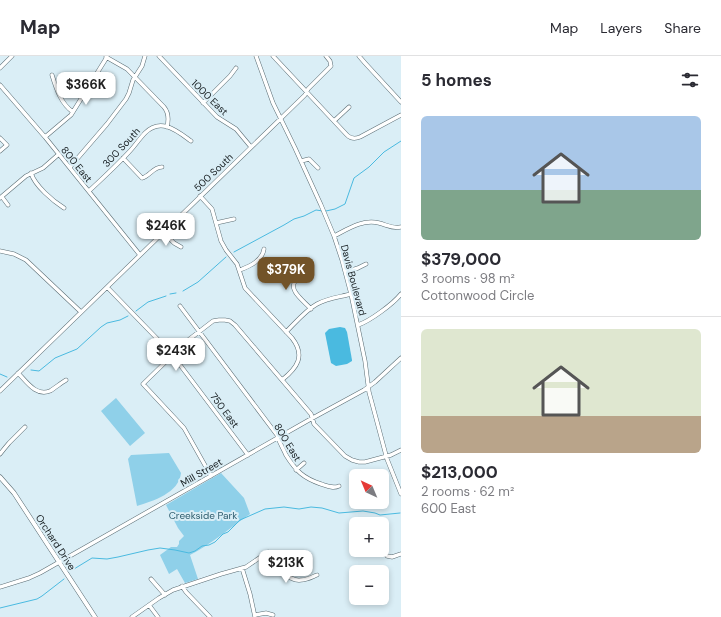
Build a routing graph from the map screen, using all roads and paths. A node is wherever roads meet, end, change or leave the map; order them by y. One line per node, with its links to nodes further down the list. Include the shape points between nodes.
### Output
1 (12, 56): 9 (street)
2 (145, 56): 12 (street)
3 (159, 56): 15 (street, 1000 East)
4 (256, 56): 20 (street, Davis Boulevard)
5 (273, 56): 14 (street)
6 (326, 56): 14 (street, 500 South, via 331,63 329,68)
7 (359, 56): 16 (street)
8 (106, 57): 12 (street, via 124,66); 18 (street)
9 (0, 68)
10 (236, 68): 15 (street)
11 (52, 75): 18 (street, via 61,98)
12 (135, 77): 22 (street, via 165,108 168,116); 31 (street, via 126,99)
13 (0, 85): 23 (street, 800 East)
14 (307, 92): 20 (street, 500 South); 21 (street)
15 (203, 102): 26 (street, 1000 East, via 219,118 236,129)
16 (401, 102)
17 (349, 107): 21 (street)
18 (73, 112): 23 (street)
19 (401, 115): 21 (street, via 356,138 348,136)
20 (280, 119): 26 (street, 500 South); 30 (street, Davis Boulevard)
21 (334, 121)
22 (167, 127): 25 (street); 29 (street, 300 South, via 148,130)
23 (45, 137): 28 (street, 800 East)
24 (0, 138): 27 (street, via 7,145)
25 (191, 141)
26 (251, 148): 36 (street, 500 South)
27 (0, 151)
28 (59, 154): 31 (street, 800 East); 34 (street, via 43,168)
29 (123, 158): 32 (street, via 142,178 156,168); 35 (street, 300 South)
30 (301, 161): 33 (street, via 309,159); 44 (street, Davis Boulevard)
31 (70, 167): 35 (street, 800 East)
32 (162, 167)
33 (318, 168)
34 (31, 173): 37 (street); 39 (street, via 49,197)
35 (89, 191): 48 (street, 800 East)
36 (200, 196): 41 (street, via 212,210); 43 (street, 500 South)
37 (1, 198): 38 (street)
38 (8, 205)
39 (64, 208)
40 (234, 218): 41 (street)
41 (216, 223): 51 (street, via 223,245)
42 (401, 228): 44 (street, via 366,222)
43 (163, 232): 45 (street); 48 (street, 500 South)
44 (334, 236): 52 (street, Davis Boulevard)
45 (181, 247)
46 (264, 249): 51 (street, via 253,264)
47 (0, 251): 58 (street, via 26,260)
48 (140, 255): 53 (street, 500 South)
49 (366, 264): 52 (street)
50 (305, 267): 57 (street, via 294,284 294,289)
51 (240, 270): 61 (street, via 246,290)
52 (346, 272): 54 (street, Davis Boulevard)
53 (107, 287): 58 (street, 500 South); 62 (street, 750 East)
54 (351, 294): 57 (street, via 326,300); 59 (street, Davis Boulevard)
55 (401, 294): 59 (street)
56 (180, 306): 60 (street, 800 East)
57 (310, 308): 61 (street)
58 (81, 312): 64 (street, 500 South)
59 (358, 325): 67 (street, Davis Boulevard)
60 (199, 332): 62 (street); 66 (street, via 216,320 222,319 235,325); 71 (street, 800 East)
61 (286, 332): 66 (street, via 297,346 298,358 294,370)
62 (173, 355): 74 (street, 750 East); 78 (street, via 143,384 184,428)
63 (401, 358): 67 (street, Mill Street)
64 (18, 373): 65 (street, via 34,389 42,392 51,390); 68 (street, 500 South)
65 (66, 380)
66 (282, 380): 69 (street, via 311,414)
67 (368, 388): 69 (street, Mill Street); 75 (street, Davis Boulevard)
68 (0, 391)
69 (312, 419): 71 (street, Mill Street); 75 (street, via 349,459 362,462)
70 (25, 427): 73 (street)
71 (278, 438): 74 (street, Mill Street); 77 (street, 800 East)
72 (401, 450): 75 (street)
73 (0, 454)
74 (248, 455): 78 (street, Mill Street)
75 (386, 456): 81 (street, Davis Boulevard)
76 (304, 463): 77 (street, 800 East)
77 (296, 470): 80 (street, 800 East, via 313,482 334,488)
78 (211, 476): 84 (street, Mill Street)
79 (0, 477): 84 (main road, Orchard Drive, via 14,493)
80 (339, 486)
81 (401, 494)
82 (401, 554): 83 (street)
83 (389, 556)
84 (59, 562): 88 (street, Mill Street, via 35,576); 94 (main road, Orchard Drive)
85 (242, 568): 86 (street, via 268,552 293,579 301,580); 89 (street); 93 (street)
86 (317, 575)
87 (151, 579): 90 (street)
88 (0, 586)
89 (182, 586): 90 (street); 97 (street)
90 (165, 595): 91 (street)
91 (149, 605): 95 (street); 96 (street)
92 (273, 615): 93 (street, via 266,613)
93 (255, 616)
94 (95, 617)
95 (132, 617)
96 (158, 617)
97 (210, 617)

